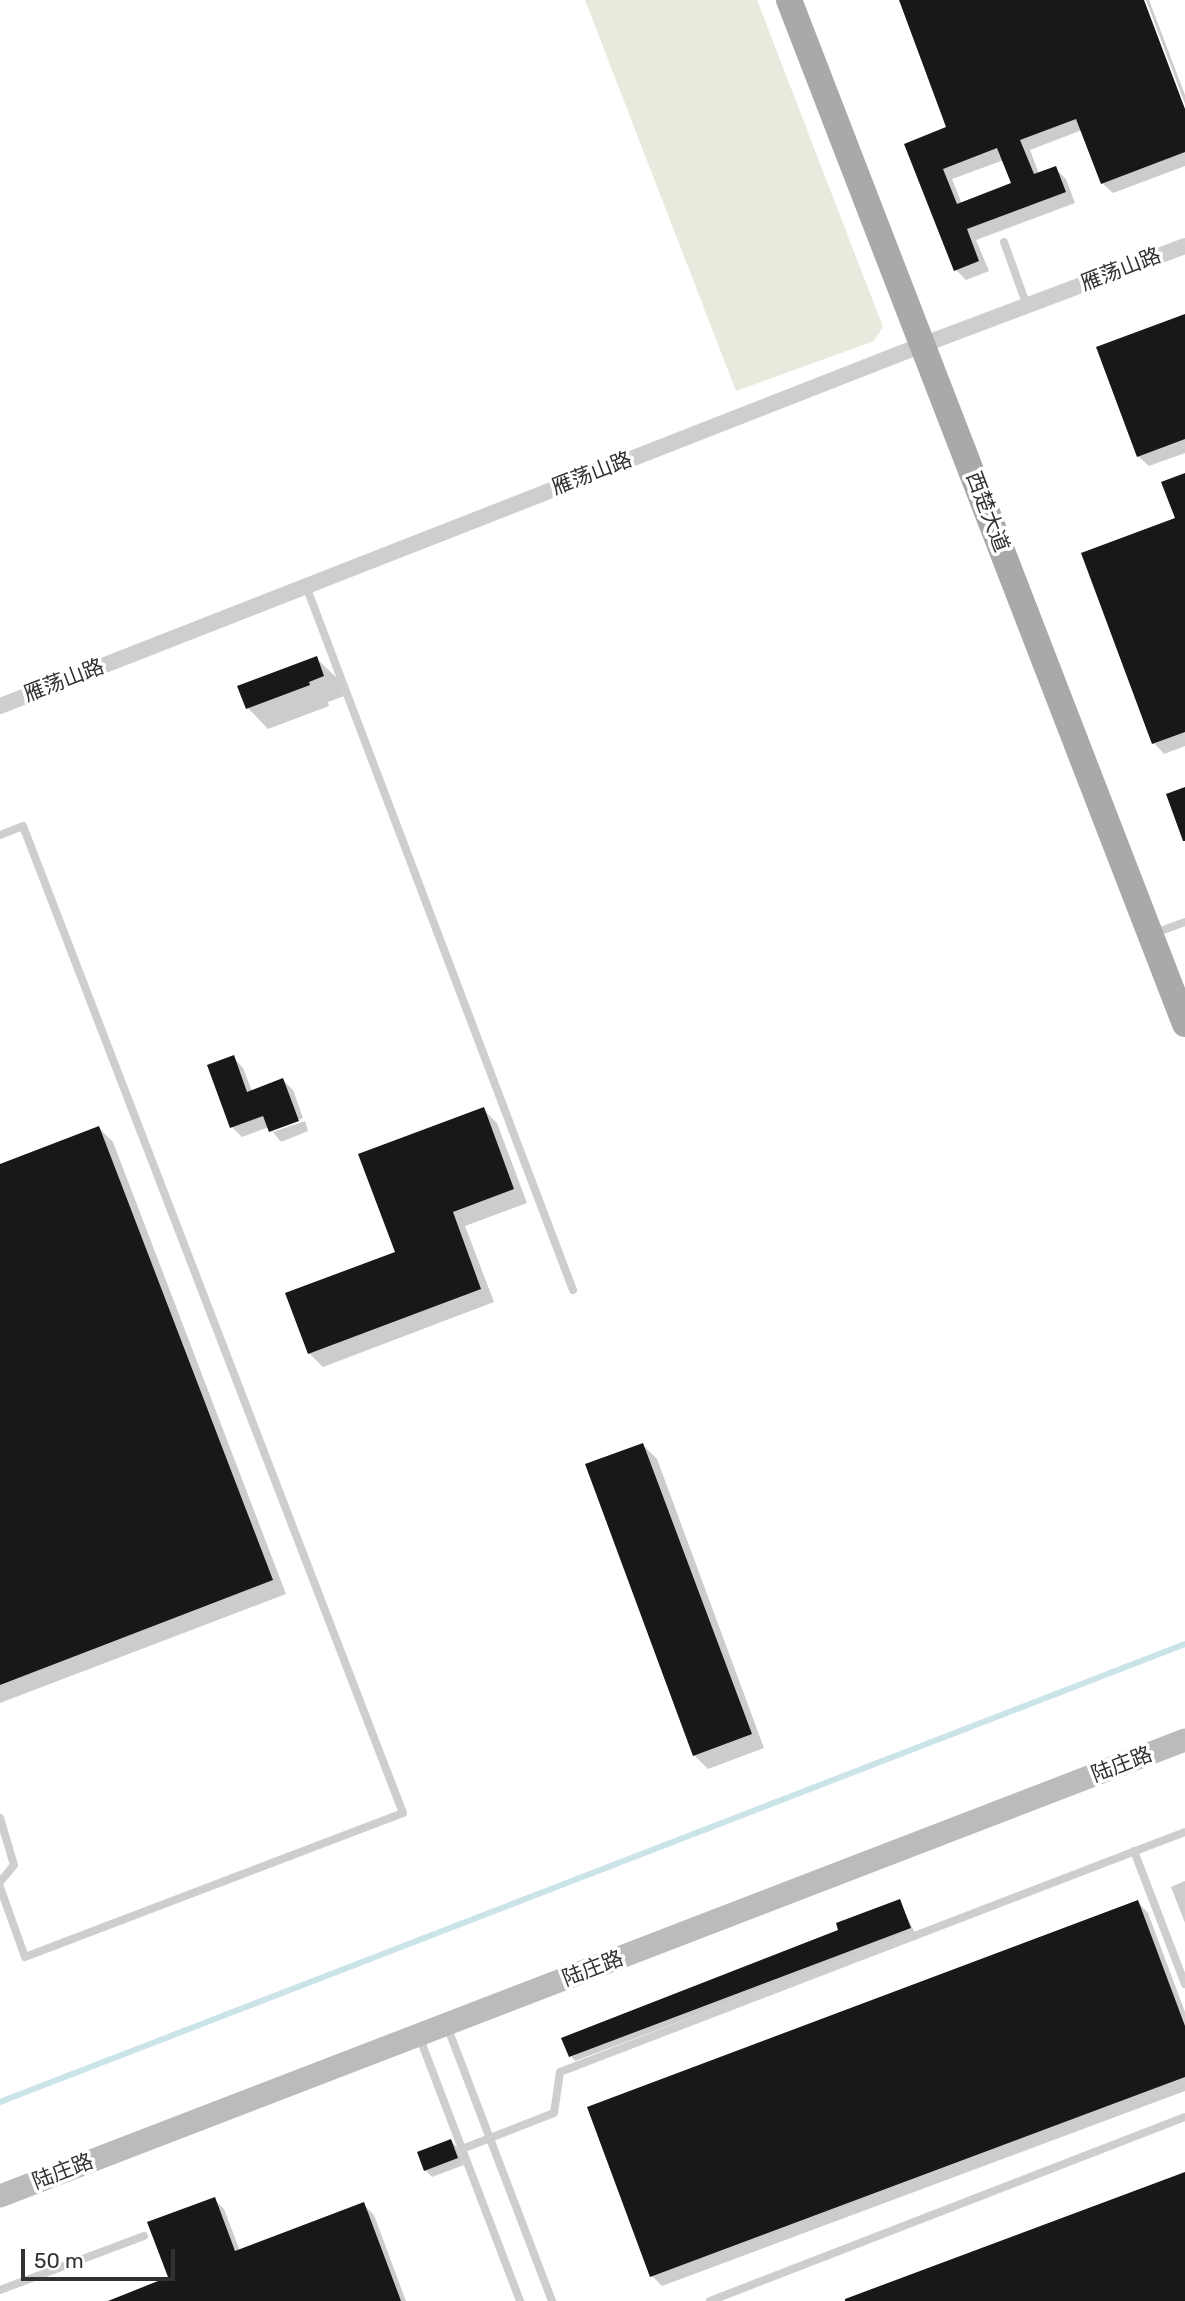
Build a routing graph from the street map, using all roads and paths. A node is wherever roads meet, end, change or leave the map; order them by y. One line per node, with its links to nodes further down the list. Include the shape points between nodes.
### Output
1 (789, 0): 5 (main road, 西楚大道)
2 (1003, 242): 4 (lane)
3 (1185, 246): 4 (street, 雁荡山路)
4 (1027, 306): 5 (street, 雁荡山路)
5 (922, 345): 6 (street, 雁荡山路); 10 (main road, 西楚大道)
6 (306, 586): 7 (street, 雁荡山路); 12 (lane)
7 (0, 706)
8 (0, 835): 17 (lane, via 23,826 403,1813 25,1957)
9 (1185, 922): 10 (lane)
10 (1152, 934): 11 (main road, 西楚大道)
11 (1185, 1024)
12 (573, 1290)
13 (1185, 1740): 19 (street, 陆庄路)
14 (0, 1818): 17 (lane, via 14,1865)
15 (1185, 1832): 16 (lane)
16 (1134, 1851): 18 (lane); 22 (lane, via 561,2072 554,2113)
17 (0, 1885)
18 (1185, 1984)
19 (447, 2026): 20 (street, 陆庄路); 22 (lane)
20 (419, 2036): 23 (lane); 24 (street, 陆庄路)
21 (1185, 2117): 29 (lane)
22 (490, 2138): 23 (lane); 28 (lane)
23 (462, 2149): 27 (lane)
24 (0, 2196)
25 (144, 2236): 26 (lane)
26 (0, 2290)
27 (520, 2301)
28 (552, 2301)
29 (710, 2301)

